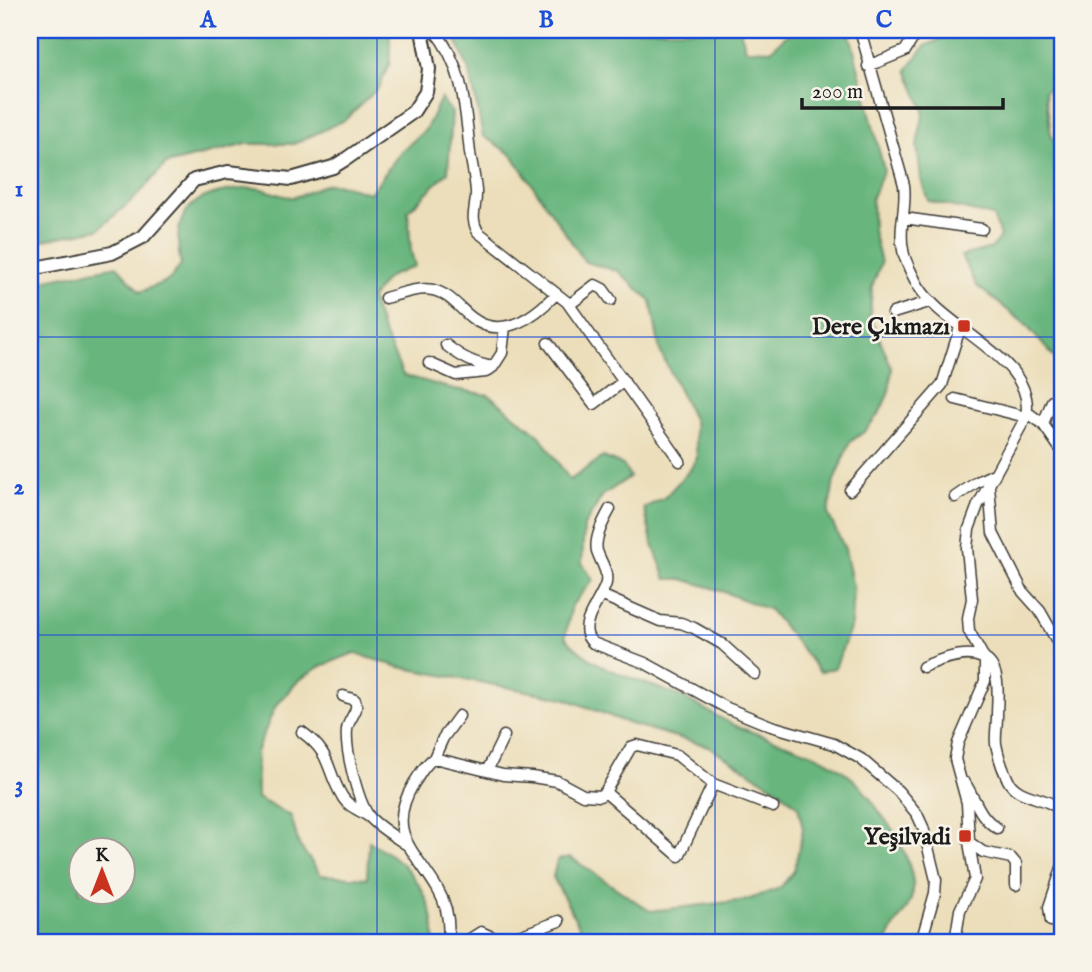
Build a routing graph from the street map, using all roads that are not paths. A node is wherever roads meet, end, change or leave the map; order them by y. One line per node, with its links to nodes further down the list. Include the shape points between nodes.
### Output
1 (422, 30): 8 (main road, via 429,69 426,92 412,112 333,167 291,179 228,172 194,180 143,237 112,253)
2 (434, 30): 9 (street, via 447,45 465,103 476,192 472,221 478,232)
3 (860, 30): 5 (street)
4 (918, 30): 5 (street, via 905,51)
5 (869, 66): 6 (street, via 904,185)
6 (904, 218): 7 (street); 12 (street, via 903,251)
7 (982, 229)
8 (30, 269)
9 (556, 294): 13 (street); 15 (street, via 541,310)
10 (385, 298): 15 (street, via 434,290 483,325)
11 (611, 300): 13 (street, via 594,285)
12 (929, 302): 14 (street); 16 (street)
13 (569, 305): 21 (street)
14 (892, 313)
15 (505, 327): 20 (street, via 505,347)
16 (960, 328): 24 (street, via 1011,367 1024,389); 30 (street, via 942,385)
17 (548, 343): 21 (street, via 594,404)
18 (446, 345): 20 (street, via 462,358)
19 (429, 363): 20 (street, via 456,375)
20 (493, 367)
21 (624, 381): 27 (street)
22 (955, 399): 24 (street)
23 (1052, 401): 25 (street)
24 (1027, 414): 25 (street); 28 (street)
25 (1043, 424): 26 (street)
26 (1059, 447)
27 (680, 461)
28 (995, 474): 29 (street); 31 (street)
29 (989, 485): 34 (street, via 993,533 1023,592 1040,611); 35 (street, via 969,529 967,548 972,598 969,631)
30 (850, 489)
31 (955, 497)
32 (610, 509): 33 (street, via 597,542 607,573)
33 (601, 595): 37 (street, via 660,621 694,628 722,644); 59 (street, via 585,631 593,643 645,663 727,708 834,744 862,759 898,791 923,827 936,880)
34 (1062, 650)
35 (985, 660): 36 (street, via 958,656); 44 (street, via 985,681 958,743 955,759); 48 (street, via 996,681 996,743 1007,779 1015,790 1052,802)
36 (923, 667)
37 (755, 674)
38 (344, 696): 49 (street, via 357,704 347,726 346,748)
39 (459, 716): 42 (street)
40 (302, 732): 49 (street, via 323,752 342,797)
41 (504, 736): 43 (street)
42 (434, 758): 43 (street); 52 (street, via 426,763 407,795 401,824)
43 (487, 771): 46 (street, via 557,781 583,795)
44 (959, 774): 50 (street, via 978,811); 51 (street, via 967,803)
45 (713, 784): 46 (street, via 677,755 638,745 631,747); 46 (street, via 679,856); 47 (street)
46 (605, 792)
47 (773, 807)
48 (1062, 812)
49 (368, 816): 52 (street)
50 (997, 828)
51 (969, 842): 54 (street, via 983,852 1012,859); 60 (street, via 975,879 960,910)
52 (407, 845): 57 (street, via 439,891 450,925)
53 (1062, 868): 56 (street, via 1049,908)
54 (1016, 885)
55 (559, 921): 58 (street, via 503,942 481,932)
56 (1051, 921)
57 (448, 942)
58 (465, 942)
59 (921, 942)
60 (955, 942)

